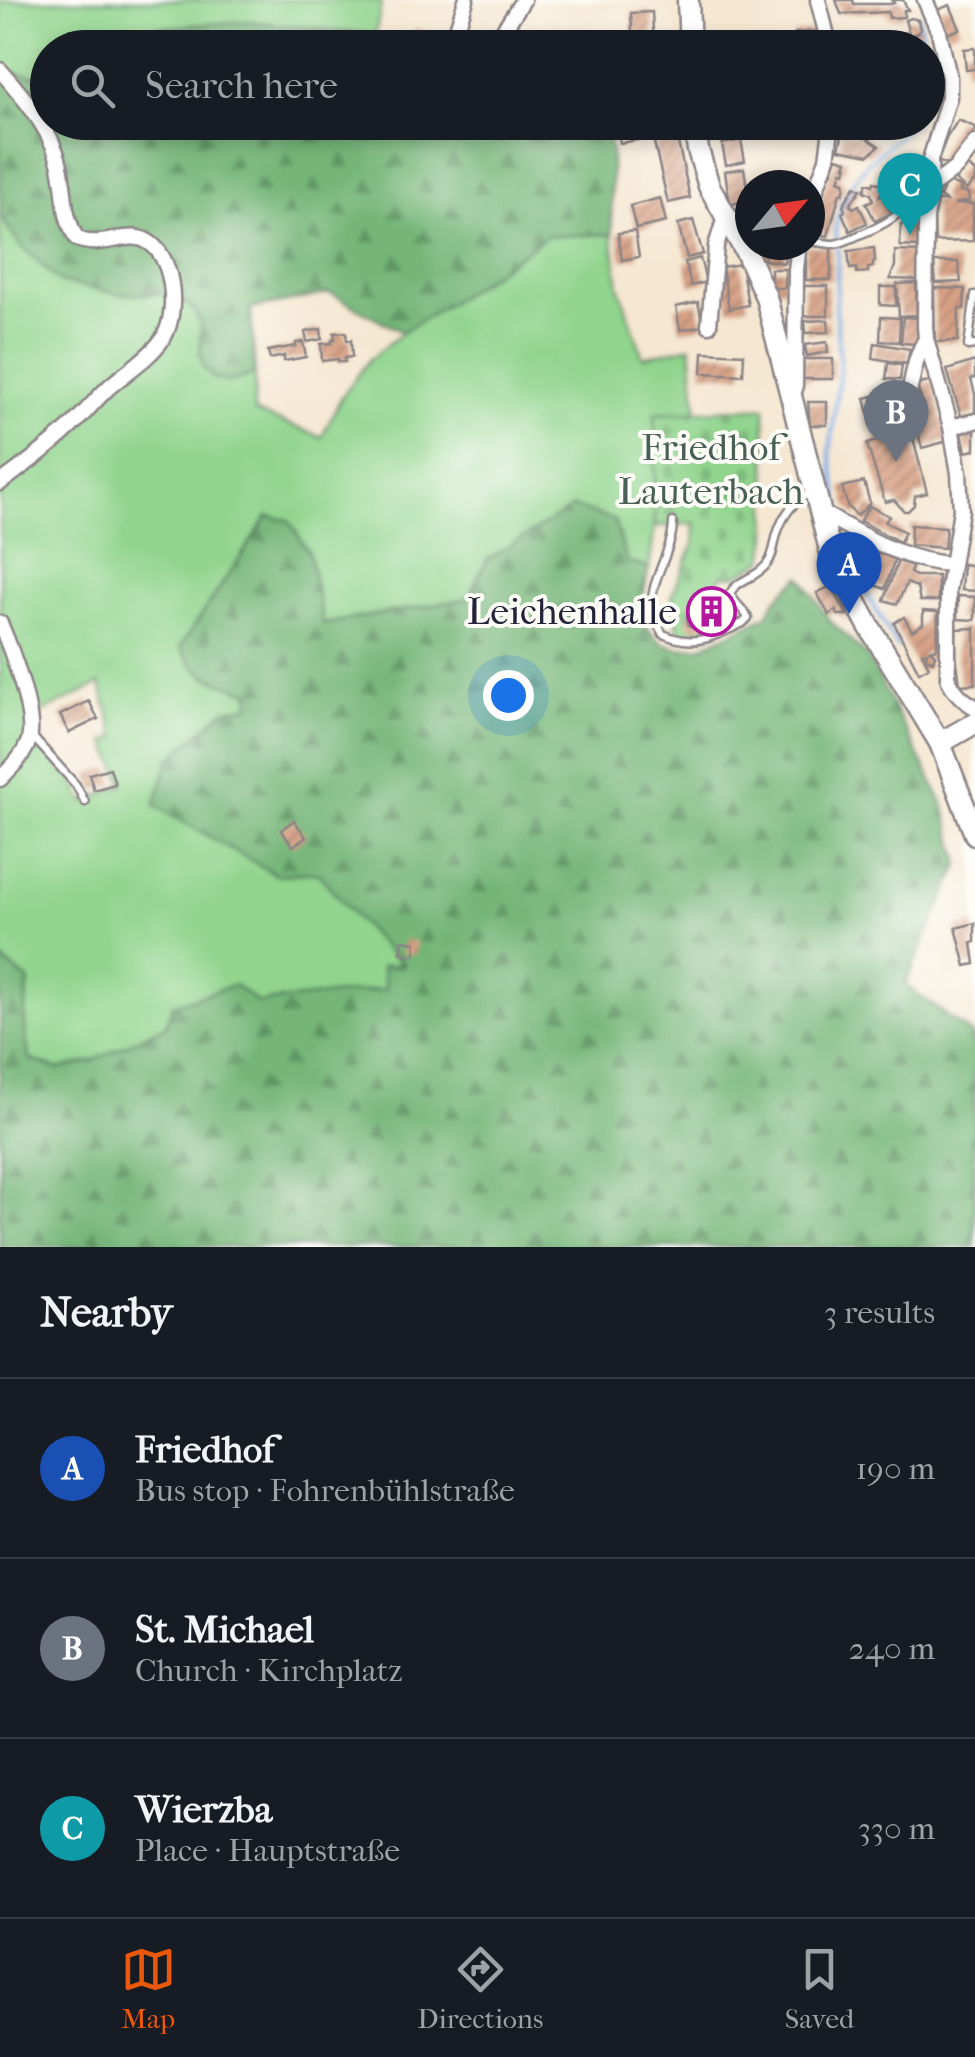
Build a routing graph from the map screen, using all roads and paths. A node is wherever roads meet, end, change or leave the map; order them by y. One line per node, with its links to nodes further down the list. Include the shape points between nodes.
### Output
1 (466, 0): 6 (street)
2 (523, 0): 7 (street)
3 (688, 0): 8 (main road)
4 (818, 0): 9 (street)
5 (926, 0): 10 (street)
6 (457, 30)
7 (504, 30)
8 (689, 30)
9 (826, 30)
10 (937, 30)
11 (945, 61): 13 (street)
12 (0, 70): 14 (street)
13 (945, 108)
14 (30, 110)
15 (50, 140): 34 (street, via 77,239 90,244 134,236 158,248 173,312 160,343)
16 (697, 140): 22 (main road, via 702,166)
17 (829, 140): 20 (street)
18 (936, 140): 21 (street)
19 (975, 143): 21 (street, via 956,168)
20 (822, 170)
21 (925, 184): 24 (lane, via 896,218); 28 (street)
22 (726, 214): 23 (lane); 27 (street, via 716,246); 30 (main road, via 766,297)
23 (735, 214)
24 (825, 243)
25 (797, 260): 30 (street)
26 (975, 295): 29 (lane, via 968,346)
27 (709, 325)
28 (926, 339): 31 (street); 33 (street)
29 (975, 345)
30 (795, 406): 35 (main road)
31 (901, 417)
32 (975, 421): 33 (street)
33 (950, 427): 37 (street, via 961,510)
34 (0, 483)
35 (817, 503): 36 (lane, via 801,498 777,532 769,562 733,587 734,602 748,618 701,641 663,634 651,609); 37 (street, via 866,537 920,561); 42 (main road, via 840,574)
36 (672, 522)
37 (951, 564): 39 (street, via 948,678)
38 (0, 623): 41 (street)
39 (975, 707)
40 (975, 723): 42 (main road)
41 (30, 734): 43 (street); 44 (lane)
42 (940, 744): 45 (main road)
43 (0, 779)
44 (85, 802)
45 (975, 834)

